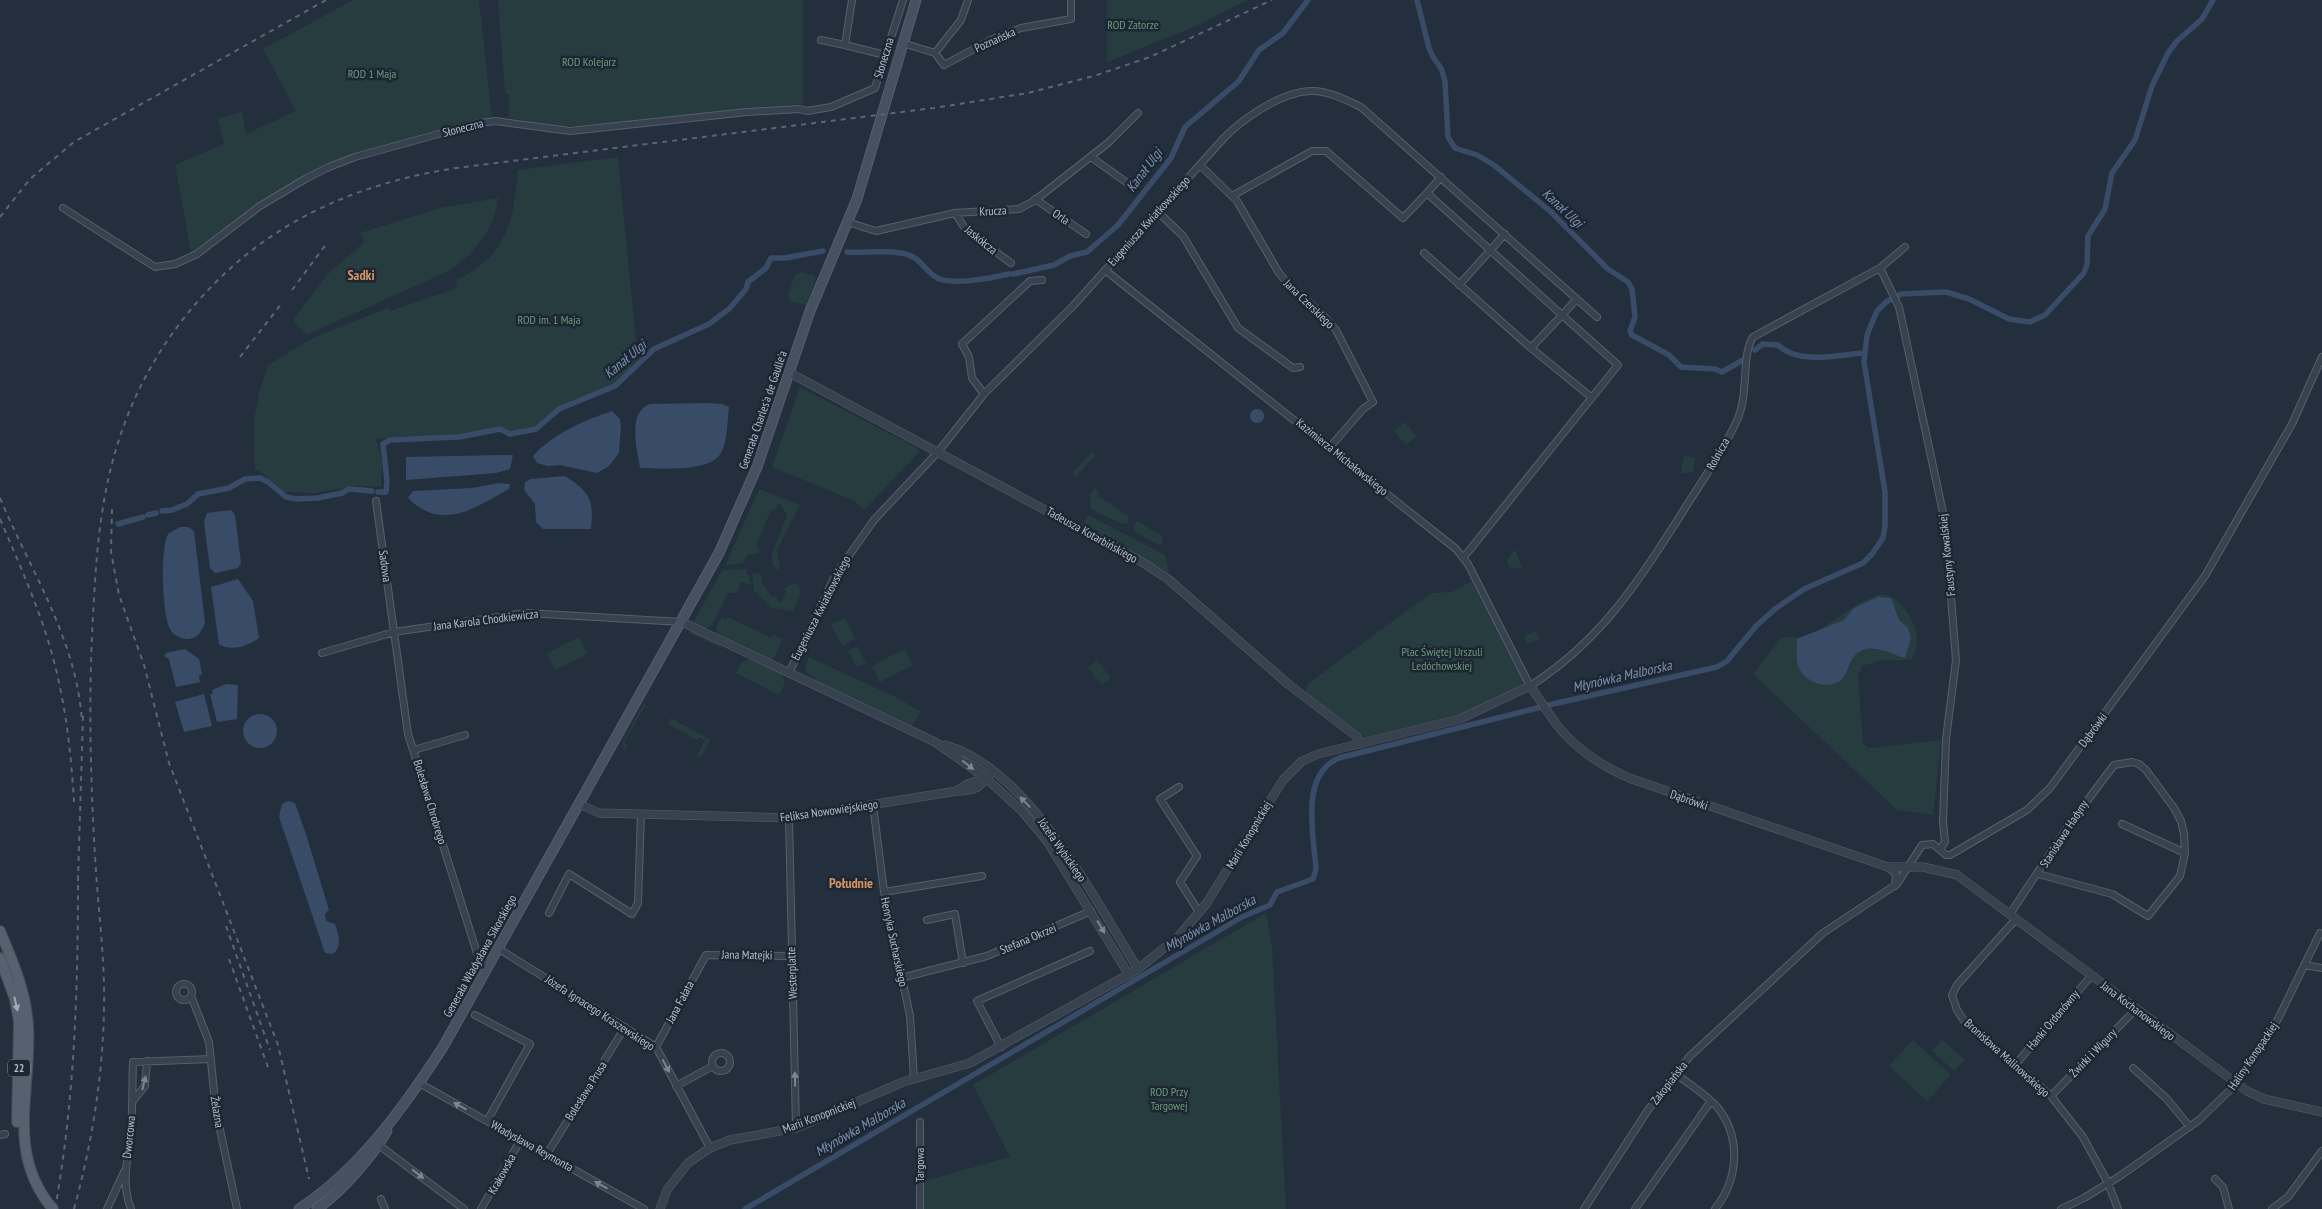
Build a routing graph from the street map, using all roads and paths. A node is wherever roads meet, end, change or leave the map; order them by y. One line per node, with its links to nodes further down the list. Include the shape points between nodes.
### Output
1 (852, 0): 7 (street)
2 (903, 0): 10 (street, Słoneczna)
3 (916, 0): 22 (main road, Generała Charles'a de Gaulle'a, via 867,170)
4 (968, 0): 9 (street, via 961,20)
5 (1071, 0): 9 (street, Poznańska, via 1071,19 1011,32 944,65)
6 (821, 40): 7 (street)
7 (845, 45): 10 (street)
8 (909, 45): 9 (street, Poznańska)
9 (935, 54)
10 (885, 55): 19 (street, Słoneczna, via 875,88 824,109 747,112 570,131 485,122 355,157 304,179 260,206 197,254 175,264 155,267)
11 (1138, 113): 12 (street, Krucza, via 1121,133)
12 (1090, 157): 15 (street); 18 (street, Krucza)
13 (1200, 165): 14 (street, Eugeniusza Kwiatkowskiego, via 1230,131 1258,111 1310,90 1327,93 1361,107); 17 (street, Jana Czerskiego); 20 (street, Eugeniusza Kwiatkowskiego)
14 (1441, 177): 16 (street); 24 (street, Eugeniusza Kwiatkowskiego)
15 (1132, 187)
16 (1427, 193): 17 (street, via 1403,218 1336,158 1318,150); 26 (street)
17 (1232, 196): 42 (street, Jana Czerskiego, via 1279,273 1336,330 1373,402)
18 (1035, 199): 21 (street, Krucza, via 1019,209); 23 (street, Orla)
19 (63, 208)
20 (1158, 212): 30 (street, Eugeniusza Kwiatkowskiego); 38 (street, via 1183,236 1238,328 1293,368)
21 (954, 213): 22 (street, Krucza, via 876,231); 28 (street, Jaskółcza, via 966,230)
22 (847, 222): 39 (main road, Generała Charles'a de Gaulle'a, via 810,311)
23 (1086, 234)
24 (1505, 234): 26 (street); 33 (street, Eugeniusza Kwiatkowskiego)
25 (1905, 247): 29 (street, Rolnicza)
26 (1490, 251): 32 (street); 34 (street)
27 (1424, 253): 32 (street)
28 (1011, 263)
29 (1880, 268): 50 (street, Rolnicza, via 1753,337 1748,345 1742,407 1714,463 1616,611 1584,644); 63 (street, Faustyny Kowalskiej, via 1896,300 1945,522 1956,660 1946,748 1942,822 1945,842)
30 (1105, 270): 40 (street, Eugeniusza Kwiatkowskiego); 42 (street, Kazimierza Michałowskiego)
31 (1042, 280): 40 (street, via 1030,282 962,344 969,357 972,378)
32 (1459, 285): 36 (street)
33 (1577, 299): 34 (street); 35 (street, Eugeniusza Kwiatkowskiego)
34 (1562, 315): 36 (street); 41 (street, via 1618,365)
35 (1597, 317)
36 (1531, 348): 41 (street)
37 (2322, 356): 63 (street, Dąbrówki, via 2292,424 2205,576 2050,788 2027,810 1952,854 1946,855)
38 (1300, 368)
39 (790, 372): 43 (street, Tadeusza Kotarbińskiego); 46 (main road, Generała Charles'a de Gaulle'a, via 746,497)
40 (984, 394): 43 (street, Eugeniusza Kwiatkowskiego)
41 (1591, 397): 45 (street)
42 (1330, 447): 45 (street, Kazimierza Michałowskiego)
43 (938, 452): 49 (street, Eugeniusza Kwiatkowskiego, via 874,520 848,554); 53 (street, Tadeusza Kotarbińskiego, via 1113,544 1168,579 1296,690 1356,736)
44 (376, 501): 47 (street, Sadowa)
45 (1464, 557): 50 (street, Kazimierza Michałowskiego)
46 (682, 622): 47 (street, Jana Karola Chodkiewicza, via 526,613); 49 (street, Józefa Wybickiego); 58 (main road, Generała Charles'a de Gaulle'a)
47 (394, 632): 48 (street, Jana Karola Chodkiewicza); 54 (street, Bolesława Chrobrego, via 408,734)
48 (322, 653)
49 (790, 673): 52 (street, Józefa Wybickiego)
50 (1530, 686): 53 (street, Marii Konopnickiej, via 1467,716); 66 (street, Dąbrówki, via 1563,732 1583,750 1629,778)
51 (465, 735): 54 (street)
52 (935, 742): 55 (street, Józefa Wybickiego, via 964,750); 56 (street, Józefa Wybickiego, one-way to 56)
53 (1361, 744): 74 (street, Marii Konopnickiej, via 1302,761 1282,780)
54 (414, 750): 87 (street, Bolesława Chrobrego, via 477,953)
55 (992, 771): 56 (street, Feliksa Nowowiejskiego); 90 (street, Józefa Wybickiego, one-way to 55, via 1055,836 1024,800)
56 (986, 778): 59 (street, Feliksa Nowowiejskiego, via 977,788); 73 (street, Józefa Wybickiego, via 1040,832)
57 (1179, 787): 74 (street, via 1160,799 1197,856 1180,882)
58 (579, 804): 60 (street, Feliksa Nowowiejskiego, via 594,812); 80 (main road, Generała Władysława Sikorskiego)
59 (873, 805): 61 (street, Feliksa Nowowiejskiego); 72 (street, Henryka Sucharskiego)
60 (641, 814): 61 (street, Feliksa Nowowiejskiego); 75 (street, via 638,903 632,914 569,874)
61 (789, 818): 82 (street, Westerplatte)
62 (2122, 824): 65 (street)
63 (1940, 849): 64 (street, via 1928,843)
64 (1916, 851): 67 (street); 68 (street)
65 (2185, 853): 69 (street, via 2180,876 2148,916 2112,894); 69 (street, Stanisława Hadyny, via 2181,821 2174,808 2146,770 2139,764 2124,763 2114,765 2090,795 2048,854)
66 (1884, 865): 67 (street, Dąbrówki); 71 (street, via 1896,874)
67 (1906, 868): 68 (street, Dąbrówki); 71 (street)
68 (1923, 868): 76 (street, Jana Kochanowskiego, via 1951,873 1968,882)
69 (2038, 874): 76 (street, Stanisława Hadyny)
70 (982, 876): 72 (street)
71 (1895, 886): 107 (street, Zakopiańska, via 1822,933 1689,1057)
72 (884, 892): 93 (street, Henryka Sucharskiego)
73 (1091, 910): 86 (street, Stefana Okrzei, via 1010,947); 91 (street, Józefa Wybickiego, one-way to 91)
74 (1199, 912): 90 (street, Marii Konopnickiej, via 1178,937)
75 (549, 913)
76 (2013, 916): 85 (street, Stanisława Hadyny); 92 (street, Jana Kochanowskiego)
77 (926, 920): 86 (street, via 955,914)
78 (0, 931): 130 (main road, 22, via 20,980 27,1009 24,1134 28,1165 36,1185)
79 (2320, 933): 88 (street, Haliny Konopackiej)
80 (499, 949): 87 (main road, Generała Władysława Sikorskiego); 99 (street, Józefa Ignacego Kraszewskiego)
81 (1090, 951): 101 (street, via 977,1001)
82 (791, 956): 84 (street, Jana Matejki, via 709,954); 119 (street, Westerplatte, one-way to 82)
83 (0, 958): 129 (main road, 22, one-way to 129, via 15,999 19,1021 17,1138 27,1180)
84 (704, 958): 100 (street, Jana Fałata)
85 (1979, 960): 104 (street, Bronisława Malinowskiego, via 1952,995 1956,1010 1965,1022)
86 (963, 963): 93 (street, Stefana Okrzei)
87 (490, 965): 109 (main road, Generała Władysława Sikorskiego)
88 (2304, 965): 89 (street); 110 (street, Haliny Konopackiej, via 2278,1019)
89 (2322, 968)
90 (1138, 969): 91 (street, Marii Konopnickiej)
91 (1129, 975): 101 (street, Marii Konopnickiej)
92 (2091, 976): 96 (street, Jana Kochanowskiego); 104 (street, Hanki Ordonówny)
93 (901, 978): 108 (street, Henryka Sucharskiego, via 910,1016)
94 (192, 996): 95 (street); 95 (street, via 189,985 180,984 176,994); 98 (street, Żelazna)
95 (184, 1000): 98 (street, Żelazna)
96 (2136, 1009): 110 (street, Jana Kochanowskiego); 112 (street, Żwirki i Wigury)
97 (475, 1015): 116 (street, via 530,1044)
98 (199, 1016): 102 (street, Żelazna, via 209,1042)
99 (625, 1027): 100 (street, Józefa Ignacego Kraszewskiego); 124 (street, Bolesława Prusa)
100 (656, 1047): 111 (street, Józefa Ignacego Kraszewskiego, one-way to 111)
101 (1001, 1047): 108 (street, Marii Konopnickiej, via 964,1065)
102 (211, 1059): 103 (street); 133 (street, Żelazna, via 216,1111)
103 (146, 1061): 114 (street, Dworcowa, one-way to 103, via 145,1086); 114 (street, Dworcowa, via 132,1062)
104 (2015, 1065): 112 (street, Bronisława Malinowskiego)
105 (714, 1066): 111 (street)
106 (2133, 1068): 118 (street, via 2167,1098)
107 (1676, 1074): 113 (street); 142 (street, Zakopiańska, via 1648,1110)
108 (914, 1079): 119 (street, Marii Konopnickiej)
109 (419, 1083): 116 (street, Władysława Reymonta, one-way to 109); 121 (main road, Generała Władysława Sikorskiego)
110 (2236, 1084): 115 (street, Jana Kochanowskiego, via 2264,1099); 118 (street, Haliny Konopackiej)
111 (676, 1086): 122 (street, Józefa Ignacego Kraszewskiego)
112 (2051, 1096): 127 (street, Bronisława Malinowskiego, via 2083,1137)
113 (1711, 1101): 143 (street); 144 (street, via 1729,1128 1735,1158 1731,1182)
114 (132, 1102): 125 (street, Dworcowa)
115 (2322, 1112)
116 (487, 1121): 120 (street, Władysława Reymonta)
117 (920, 1122): 141 (street, Targowa)
118 (2190, 1126): 127 (street, Haliny Konopackiej)
119 (796, 1128): 122 (street, Marii Konopnickiej, via 730,1140)
120 (521, 1139): 124 (street, Władysława Reymonta); 138 (street, Krakowska)
121 (376, 1143): 134 (main road, Generała Władysława Sikorskiego, via 337,1181); 135 (main road, Generała Władysława Sikorskiego); 137 (street, one-way to 137)
122 (710, 1148): 140 (street, Marii Konopnickiej, via 688,1163 667,1190)
123 (2322, 1151): 148 (street, via 2288,1197)
124 (547, 1154): 139 (street, Władysława Reymonta, one-way to 124)
125 (124, 1172): 131 (street, Dworcowa); 132 (street, Dworcowa)
126 (2215, 1179): 147 (street, via 2223,1187)
127 (2108, 1183): 145 (street, Haliny Konopackiej); 146 (street, Bronisława Malinowskiego)
128 (381, 1200): 136 (street)
129 (45, 1209)
130 (53, 1209)
131 (107, 1209)
132 (131, 1209)
133 (237, 1209)
134 (299, 1209)
135 (317, 1209)
136 (385, 1209)
137 (464, 1209)
138 (481, 1209)
139 (644, 1209)
140 (660, 1209)
141 (920, 1209)
142 (1584, 1209)
143 (1635, 1209)
144 (1715, 1209)
145 (2061, 1209)
146 (2118, 1209)
147 (2229, 1209)
148 (2272, 1209)

